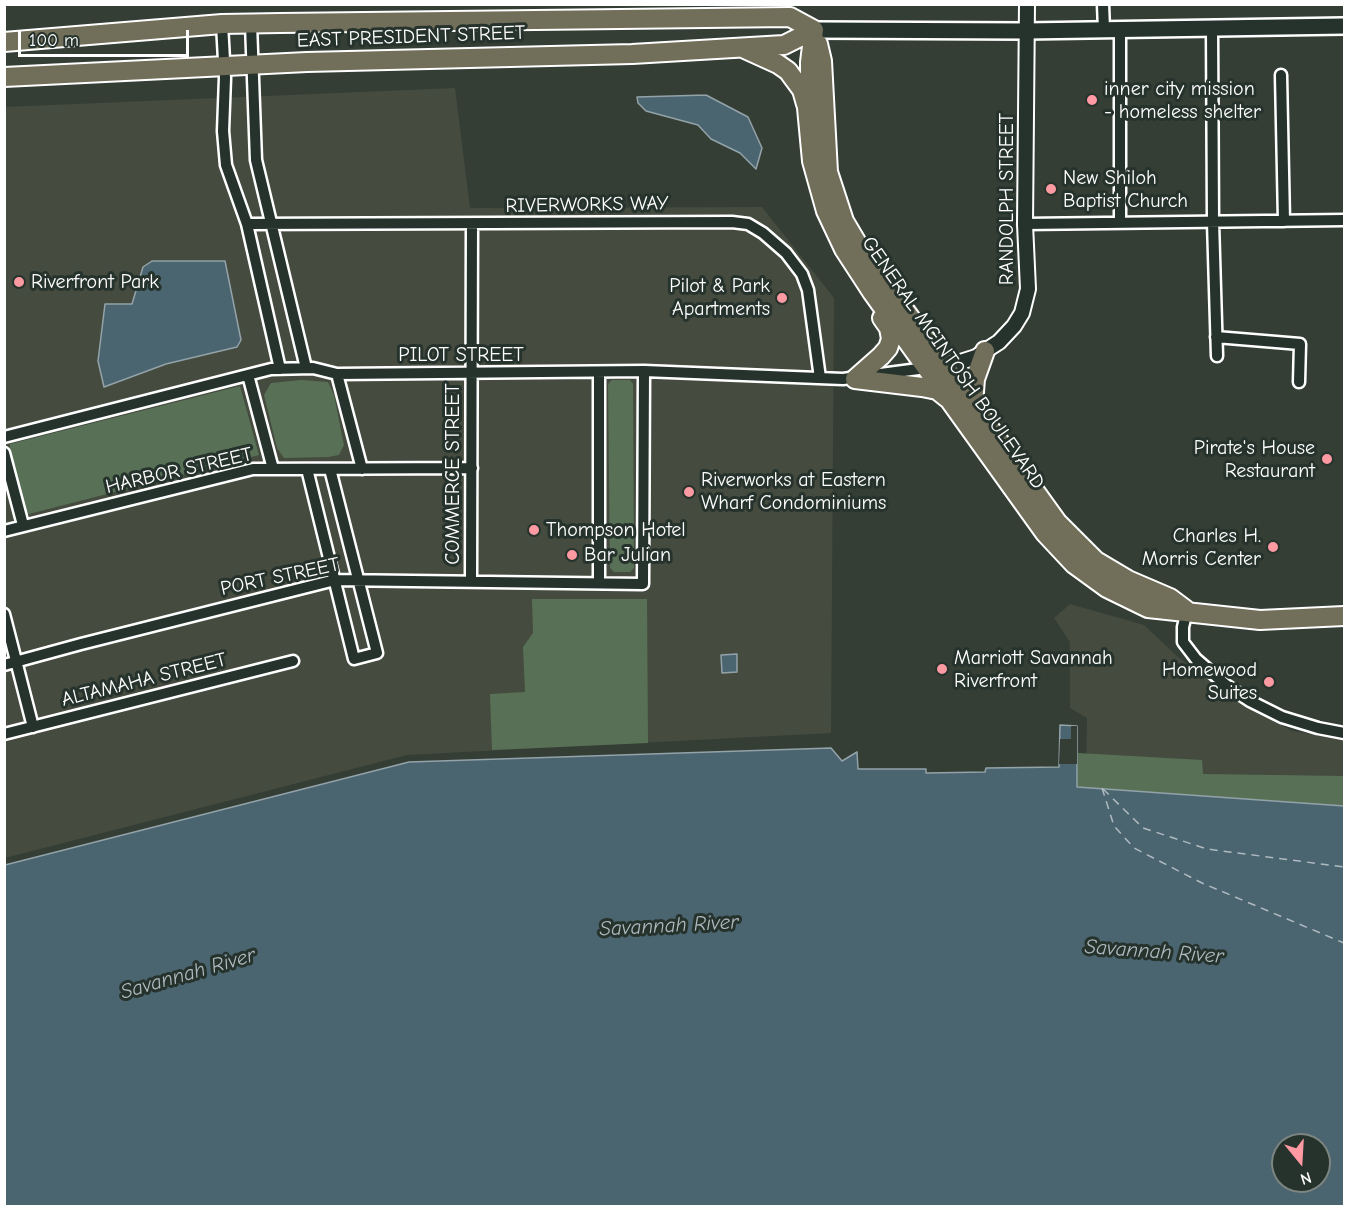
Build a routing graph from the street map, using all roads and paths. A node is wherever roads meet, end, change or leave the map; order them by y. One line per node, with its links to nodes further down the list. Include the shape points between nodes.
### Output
1 (1027, 4): 10 (street, RANDOLPH STREET)
2 (1103, 4): 8 (street)
3 (222, 24): 4 (main road, EAST PRESIDENT STREET); 11 (main road, EAST PRESIDENT STREET); 14 (street)
4 (250, 24): 7 (main road, EAST PRESIDENT STREET, via 790,17); 13 (street)
5 (1344, 26): 6 (main road, EAST PRESIDENT STREET)
6 (1212, 28): 9 (main road, EAST PRESIDENT STREET); 20 (street)
7 (814, 30): 10 (main road, EAST PRESIDENT STREET); 12 (main road, EAST PRESIDENT STREET, via 784,45); 17 (main road, GENERAL MCINTOSH BOULEVARD); 30 (main road, GENERAL MCINTOSH BOULEVARD, via 822,61 828,172 844,220)
8 (1104, 30): 9 (main road, EAST PRESIDENT STREET); 10 (main road, EAST PRESIDENT STREET)
9 (1120, 30): 22 (street)
10 (1026, 31): 25 (street, RANDOLPH STREET)
11 (4, 42)
12 (742, 47): 13 (main road, EAST PRESIDENT STREET, via 632,54); 17 (main road, via 788,71 802,90)
13 (252, 64): 14 (main road, EAST PRESIDENT STREET); 21 (street, via 255,145)
14 (224, 66): 16 (main road, EAST PRESIDENT STREET); 23 (street, via 226,165)
15 (1281, 75): 19 (street)
16 (4, 76)
17 (807, 108): 26 (main road, GENERAL MCINTOSH BOULEVARD, via 812,161 826,211)
18 (1344, 220): 19 (street)
19 (1284, 221): 20 (street)
20 (1213, 222): 22 (street); 27 (street)
21 (270, 223): 23 (street, RIVERWORKS WAY); 24 (street, RIVERWORKS WAY); 31 (street)
22 (1120, 223): 25 (street)
23 (247, 224): 32 (street)
24 (472, 224): 35 (street, COMMERCE STREET); 38 (street, RIVERWORKS WAY, via 748,224 786,253 802,274 808,290)
25 (1025, 224): 28 (street, RANDOLPH STREET, via 1028,289 1022,313 1014,327)
26 (844, 249): 30 (main road, GENERAL MCINTOSH BOULEVARD, via 872,292); 39 (main road, via 858,283 889,328 891,339 881,356)
27 (1216, 337): 29 (street); 40 (street, via 1300,344)
28 (985, 351): 30 (street, RANDOLPH STREET); 42 (main road, via 975,379)
29 (1216, 356)
30 (935, 367): 39 (street, PILOT STREET); 41 (main road, GENERAL MCINTOSH BOULEVARD); 42 (main road, GENERAL MCINTOSH BOULEVARD)
31 (306, 368): 32 (street, PILOT STREET); 36 (street, PILOT STREET)
32 (280, 369): 37 (street, PILOT STREET)
33 (644, 371): 34 (street, PILOT STREET); 38 (street, PILOT STREET); 55 (street, PORT STREET, via 643,584)
34 (599, 372): 35 (street, PILOT STREET); 55 (street)
35 (471, 373): 36 (street, PILOT STREET); 45 (street, COMMERCE STREET)
36 (337, 374): 49 (street)
37 (249, 375): 43 (street, PILOT STREET); 46 (street)
38 (820, 378): 39 (street, PILOT STREET)
39 (855, 379): 41 (main road, via 937,390)
40 (1299, 382)
41 (949, 399): 56 (main road, GENERAL MCINTOSH BOULEVARD, via 1045,533 1074,564 1107,588 1148,608)
42 (973, 405): 56 (main road, GENERAL MCINTOSH BOULEVARD, via 1057,522 1085,552)
43 (4, 437)
44 (4, 453): 50 (street)
45 (472, 468): 49 (street, HARBOR STREET); 54 (street, COMMERCE STREET)
46 (273, 469): 47 (street, HARBOR STREET); 50 (street, HARBOR STREET, via 253,469)
47 (307, 469): 48 (street, HARBOR STREET); 52 (street)
48 (330, 469): 49 (street, HARBOR STREET); 53 (street)
49 (362, 469)
50 (23, 525): 51 (street, HARBOR STREET)
51 (4, 531)
52 (335, 580): 53 (street, PORT STREET); 53 (street, via 354,658 377,653); 60 (street, PORT STREET)
53 (358, 580): 54 (street, PORT STREET)
54 (471, 580): 55 (street, PORT STREET)
55 (599, 583)
56 (1187, 611): 58 (main road, GENERAL MCINTOSH BOULEVARD, via 1260,620); 63 (street, via 1183,642 1226,685 1282,717)
57 (4, 614): 60 (street)
58 (1344, 616)
59 (293, 661): 62 (street, ALTAMAHA STREET)
60 (17, 662): 61 (street, PORT STREET); 62 (street)
61 (4, 665)
62 (33, 727): 64 (street, ALTAMAHA STREET)
63 (1344, 733)
64 (4, 734)

